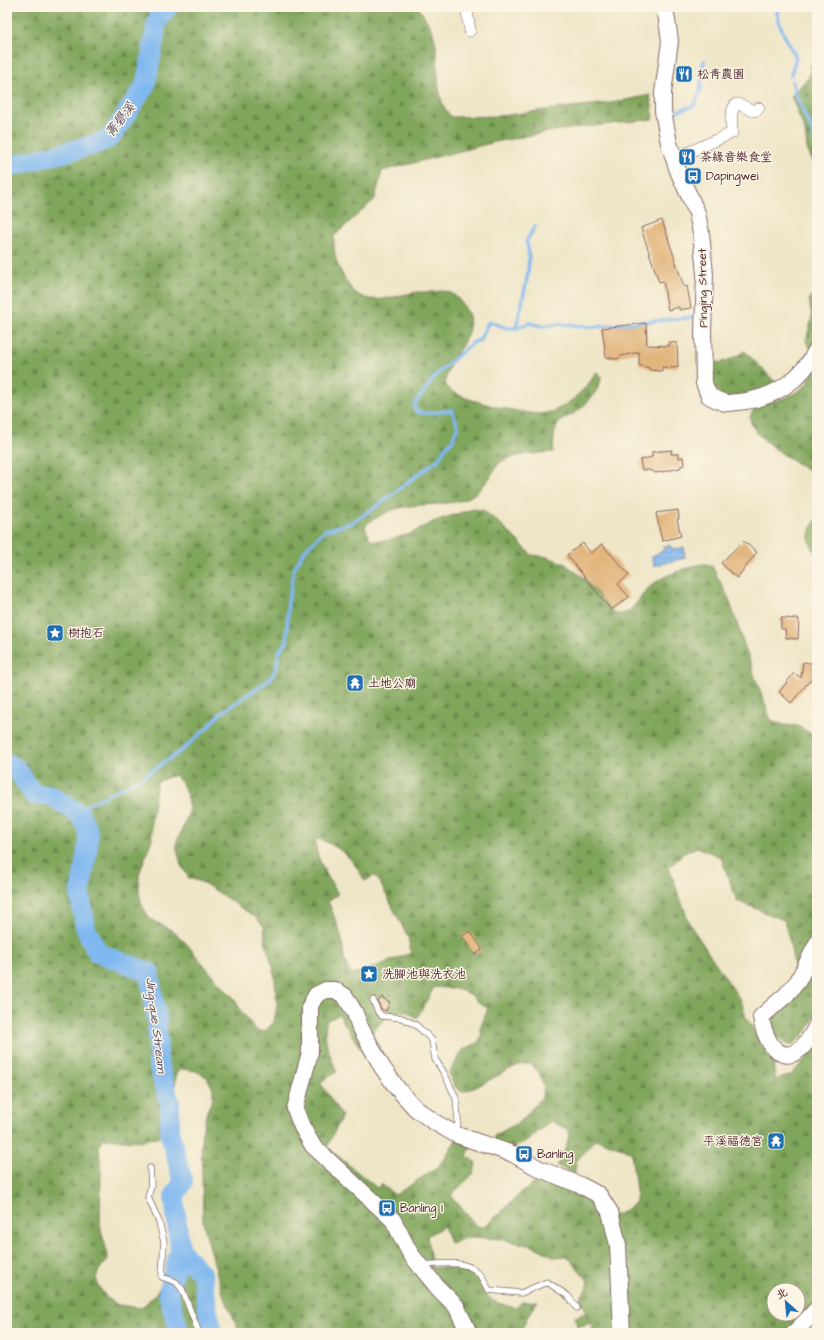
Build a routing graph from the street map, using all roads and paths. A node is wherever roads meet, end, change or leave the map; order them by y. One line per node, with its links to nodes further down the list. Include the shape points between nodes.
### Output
1 (468, 7): 3 (street)
2 (665, 7): 5 (street, Pingjing Street, via 670,41 663,111)
3 (470, 31)
4 (759, 108): 5 (street, via 753,111 736,104 732,113 732,133)
5 (674, 159): 6 (street, Pingjing Street, via 697,213 701,233 705,274 704,383 708,396 725,403 759,399 779,391 797,377)
6 (817, 349)
7 (817, 943): 9 (street, via 798,980 786,995 761,1017 762,1028 775,1049 788,1055 796,1053 804,1046)
8 (373, 1000): 10 (lane, via 382,1016 402,1018 416,1025 432,1040 435,1059 456,1098)
9 (817, 1025)
10 (457, 1135): 12 (street, via 415,1108 397,1088 382,1067 345,996 335,990 326,990 316,995 310,1006 310,1052 295,1109 313,1146 392,1220); 17 (street, via 513,1154 599,1195 610,1212 618,1245)
11 (150, 1168): 15 (lane, via 151,1186 148,1197 164,1242 162,1277 176,1282 182,1289)
12 (420, 1266): 13 (lane, via 456,1263 466,1266 480,1273 489,1290 521,1293 547,1282 568,1296); 16 (street, via 456,1306)
13 (576, 1308)
14 (817, 1309): 18 (street)
15 (199, 1333)
16 (469, 1333)
17 (622, 1333)
18 (794, 1333)

